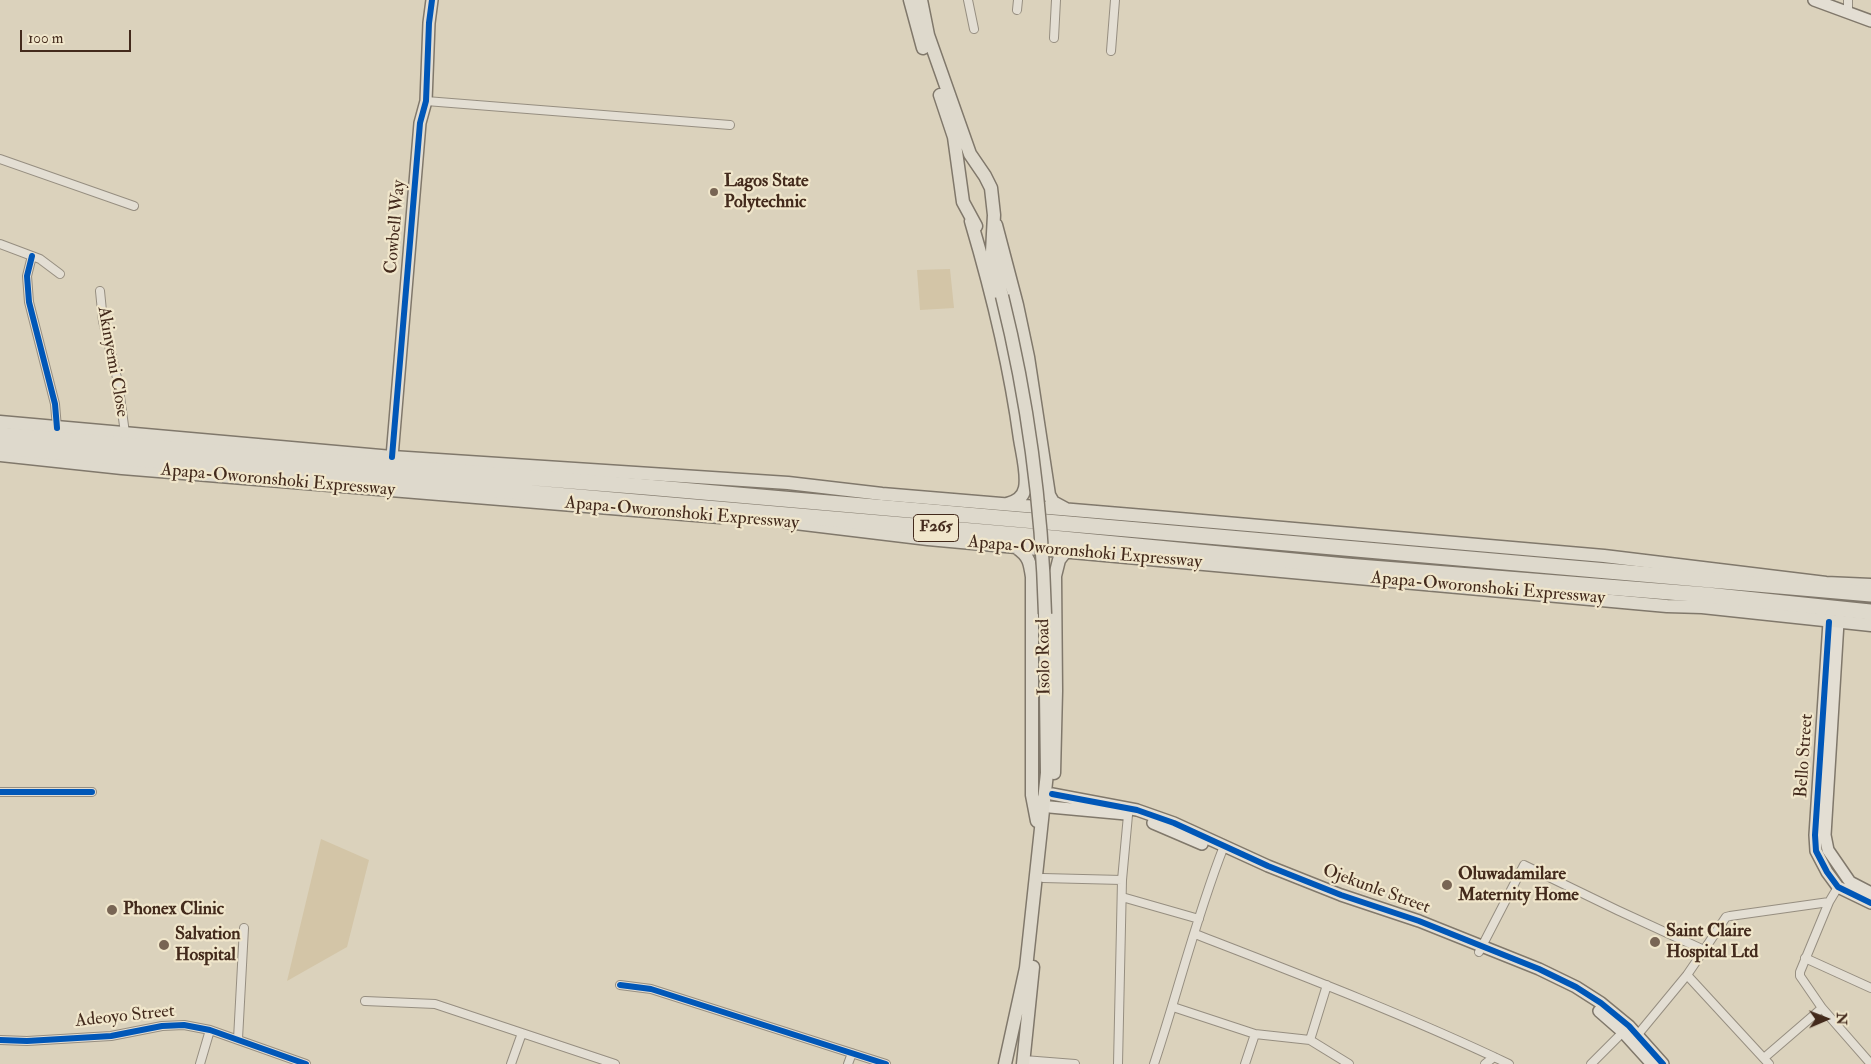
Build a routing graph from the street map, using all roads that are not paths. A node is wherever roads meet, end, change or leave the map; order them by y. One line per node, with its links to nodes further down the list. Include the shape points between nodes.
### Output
1 (432, 0): 16 (street, Cowbell Way)
2 (910, 0): 17 (main road, via 920,39)
3 (921, 0): 17 (main road, via 928,36)
4 (968, 0): 13 (street)
5 (1018, 0): 10 (street)
6 (1056, 0): 14 (street)
7 (1115, 0): 15 (street)
8 (1814, 0): 11 (street)
9 (1848, 0): 11 (street)
10 (1017, 10)
11 (1848, 13): 12 (street)
12 (1871, 21)
13 (974, 29)
14 (1054, 38)
15 (1111, 51)
16 (426, 100): 18 (street); 36 (street, Cowbell Way, via 420,123)
17 (953, 120): 20 (main road); 21 (main road)
18 (730, 125)
19 (0, 160): 22 (street)
20 (980, 169): 21 (main road, via 968,169); 23 (main road, via 991,188)
21 (959, 179): 24 (main road, via 963,202)
22 (134, 206)
23 (994, 211): 24 (main road); 26 (main road); 38 (main road, via 1021,322 1049,495 1053,502)
24 (970, 217): 26 (main road); 37 (main road, via 1007,359 1023,460 1024,493 1016,502)
25 (0, 244): 27 (street)
26 (992, 252): 46 (main road, Isolo Road, bridge, via 1016,351 1038,495 1044,565)
27 (32, 256): 28 (street); 31 (street, via 26,285 55,404)
28 (60, 274)
29 (100, 291): 32 (street, Akinyemi Close)
30 (0, 422): 31 (main road, Apapa-Oworonshoki Expressway)
31 (57, 428): 32 (main road, Apapa-Oworonshoki Expressway)
32 (125, 433): 36 (main road, Apapa-Oworonshoki Expressway)
33 (0, 435): 42 (highway, Apapa-Oworonshoki Expressway / F265, via 646,487)
34 (0, 448): 43 (highway, Apapa-Oworonshoki Expressway / F265, via 1708,595)
35 (0, 455): 39 (main road, Apapa-Oworonshoki Expressway, via 122,468 782,522)
36 (392, 457): 37 (main road, Apapa-Oworonshoki Expressway, via 788,483)
37 (1006, 504): 38 (main road, Apapa-Oworonshoki Expressway)
38 (1066, 509): 41 (main road, Apapa-Oworonshoki Expressway, via 1594,556 1826,583)
39 (1017, 548): 40 (main road, Apapa-Oworonshoki Expressway); 52 (main road, via 1026,554 1032,577 1032,795)
40 (1066, 551): 44 (main road, Apapa-Oworonshoki Expressway, via 1702,607); 49 (main road, via 1059,560 1055,576 1056,736)
41 (1871, 585)
42 (1871, 594)
43 (1871, 612)
44 (1834, 622): 45 (main road, Apapa-Oworonshoki Expressway); 56 (street, Bello Street, via 1815,835 1816,851); 57 (street, Bello Street, via 1825,835 1828,850 1850,882)
45 (1871, 625)
46 (1047, 773): 50 (main road); 52 (main road, Isolo Road)
47 (0, 792): 48 (street)
48 (92, 792)
49 (1052, 794): 50 (main road); 53 (street, Ojekunle Street, via 1137,810 1174,823)
50 (1050, 807): 51 (street, Ojekunle Street); 54 (main road)
51 (1128, 815): 53 (street, Ojekunle Street); 55 (street)
52 (1040, 836): 92 (main road, Isolo Road, via 1026,968)
53 (1223, 849): 61 (street); 64 (street, Ojekunle Street, via 1299,886)
54 (1043, 878): 55 (street); 85 (main road)
55 (1122, 880): 58 (street)
56 (1838, 887): 59 (street); 60 (street)
57 (1871, 893)
58 (1122, 897): 61 (street); 94 (street)
59 (1829, 902): 65 (street, via 1730,916); 66 (street)
60 (1871, 903)
61 (1199, 918): 63 (street)
62 (244, 928): 80 (street)
63 (1195, 934): 69 (street); 72 (street)
64 (1481, 949): 65 (street, via 1524,865); 74 (street, Ojekunle Street, via 1572,992)
65 (1704, 950): 67 (street)
66 (1805, 958): 70 (street); 73 (street, via 1800,976)
67 (1687, 975): 78 (street); 84 (street)
68 (620, 985): 82 (street, via 651,989)
69 (1328, 985): 81 (street); 83 (street)
70 (1871, 988)
71 (365, 1001): 76 (street, via 435,1004)
72 (1173, 1007): 77 (street); 95 (street)
73 (1822, 1008): 84 (street); 103 (street)
74 (1626, 1029): 78 (street, Ojekunle Street); 100 (street)
75 (210, 1030): 79 (street, Adeoyo Street, via 176,1025 111,1036); 80 (street, Adeoyo Street); 86 (street)
76 (522, 1033): 88 (street); 89 (street)
77 (1255, 1034): 81 (street); 96 (street)
78 (1634, 1039): 101 (street, Ojekunle Street); 102 (street, Ojekunle Street)
79 (0, 1040)
80 (238, 1040): 87 (street, Adeoyo Street)
81 (1310, 1040): 97 (street)
82 (852, 1054): 90 (street); 91 (street)
83 (1494, 1057): 98 (street); 99 (street)
84 (1766, 1061)
85 (1023, 1062): 93 (street)
86 (200, 1064)
87 (306, 1064)
88 (511, 1064)
89 (615, 1064)
90 (848, 1064)
91 (886, 1064)
92 (1005, 1064)
93 (1075, 1064)
94 (1118, 1064)
95 (1154, 1064)
96 (1245, 1064)
97 (1349, 1064)
98 (1485, 1064)
99 (1508, 1064)
100 (1591, 1064)
101 (1652, 1064)
102 (1663, 1064)
103 (1871, 1064)

